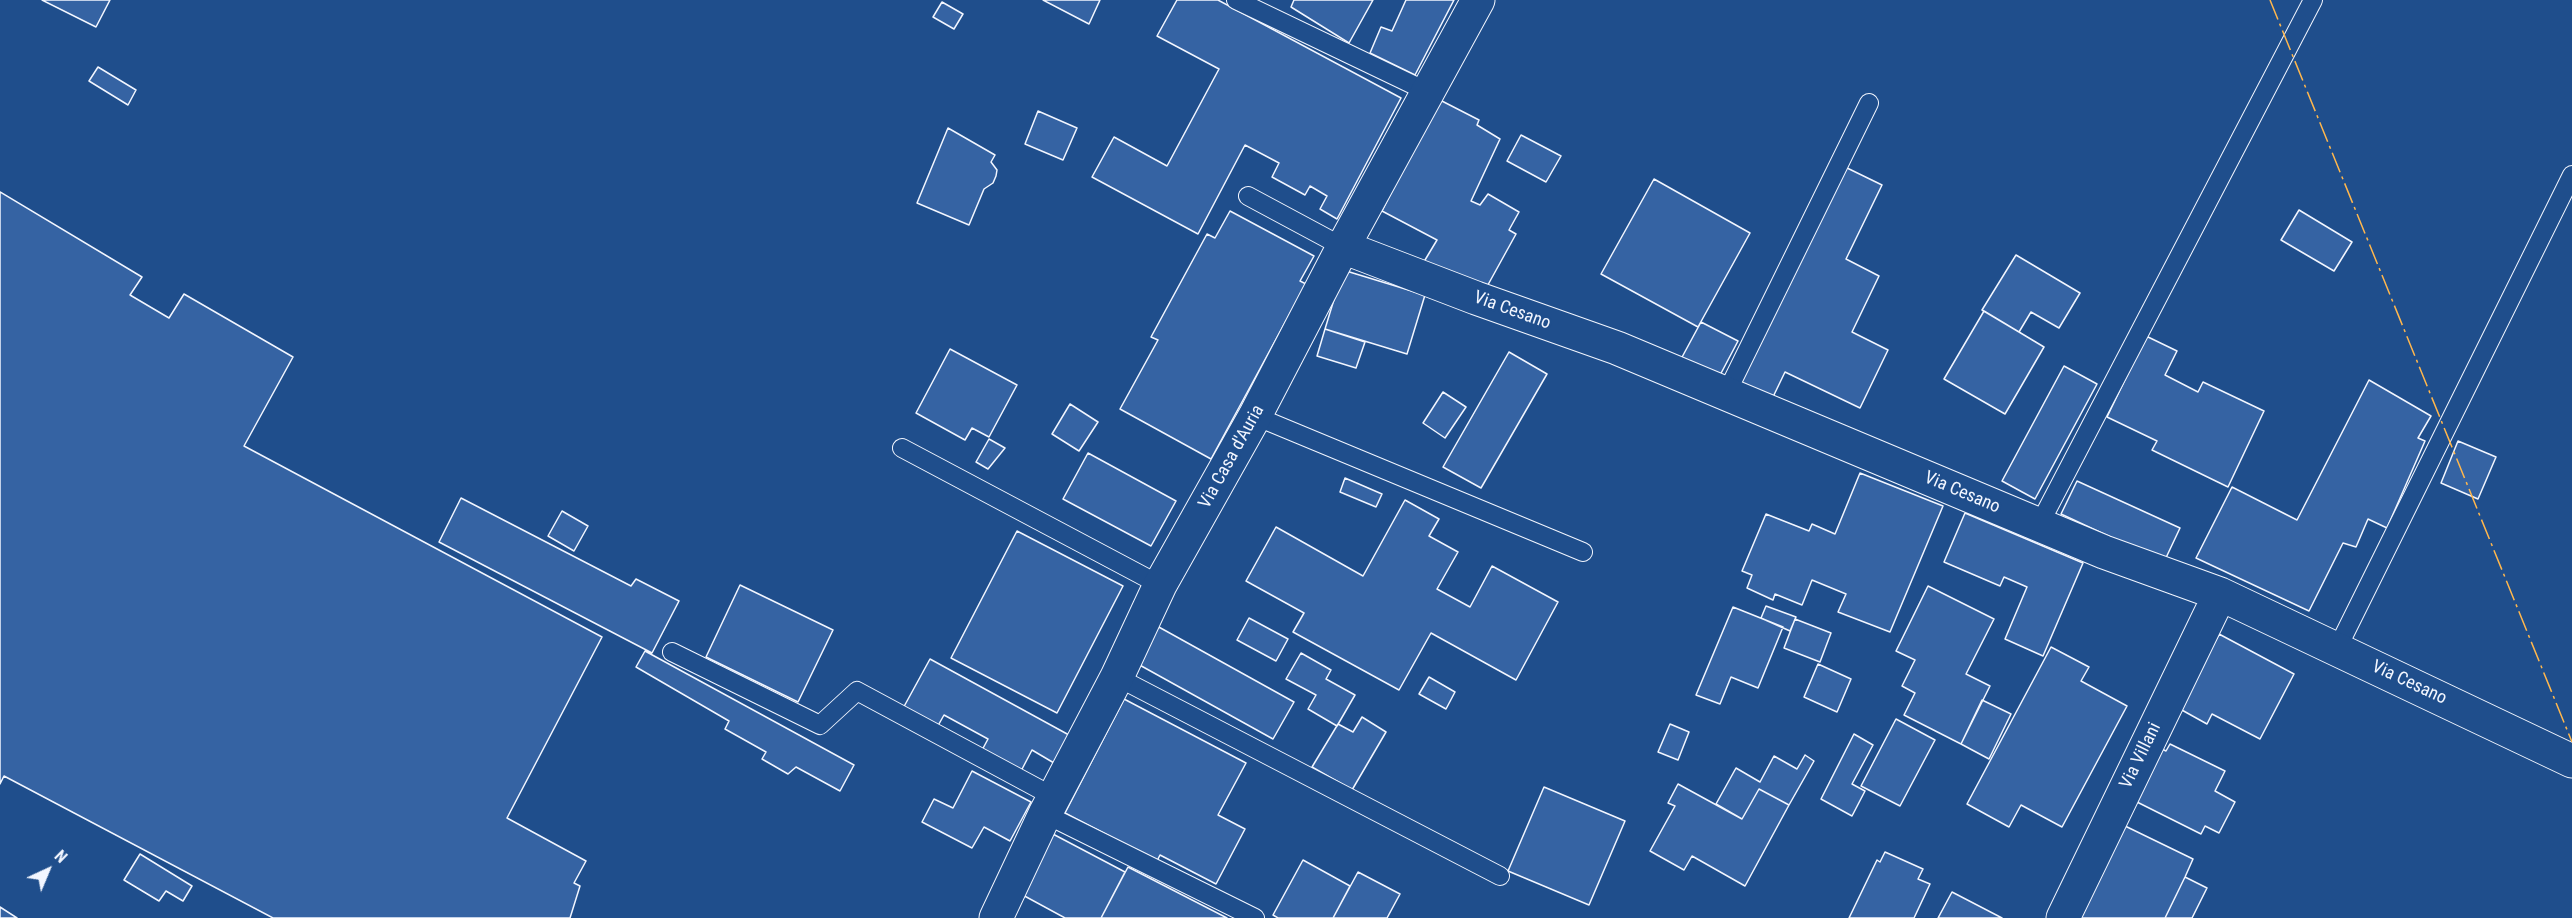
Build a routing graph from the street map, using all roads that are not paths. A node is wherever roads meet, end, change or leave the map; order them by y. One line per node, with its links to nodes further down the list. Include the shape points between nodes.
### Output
1 (1236, 0): 4 (lane)
2 (1478, 0): 4 (street, Via Casa d'Auria)
3 (2313, 0): 12 (lane)
4 (1426, 91): 8 (street, Via Casa d'Auria)
5 (1869, 102): 9 (lane)
6 (2572, 175): 16 (lane)
7 (1248, 196): 8 (lane)
8 (1343, 247): 9 (street, Via Cesano); 10 (street, Via Casa d'Auria)
9 (1727, 392): 12 (street, Via Cesano)
10 (1255, 416): 13 (lane); 14 (street, Via Casa d'Auria)
11 (902, 448): 14 (lane)
12 (2039, 525): 15 (street, Via Cesano)
13 (1583, 552)
14 (1160, 585): 18 (street, Via Casa d'Auria)
15 (2220, 594): 16 (street, Via Cesano); 24 (street, Via Villani)
16 (2337, 649): 19 (street, Via Cesano)
17 (672, 652): 20 (lane, via 820,725 857,691)
18 (1117, 676): 20 (street, Via Casa d'Auria); 21 (lane)
19 (2572, 761)
20 (1050, 806): 22 (street, Via Casa d'Auria); 23 (lane)
21 (1500, 876)
22 (996, 918)
23 (1255, 918)
24 (2063, 918)

